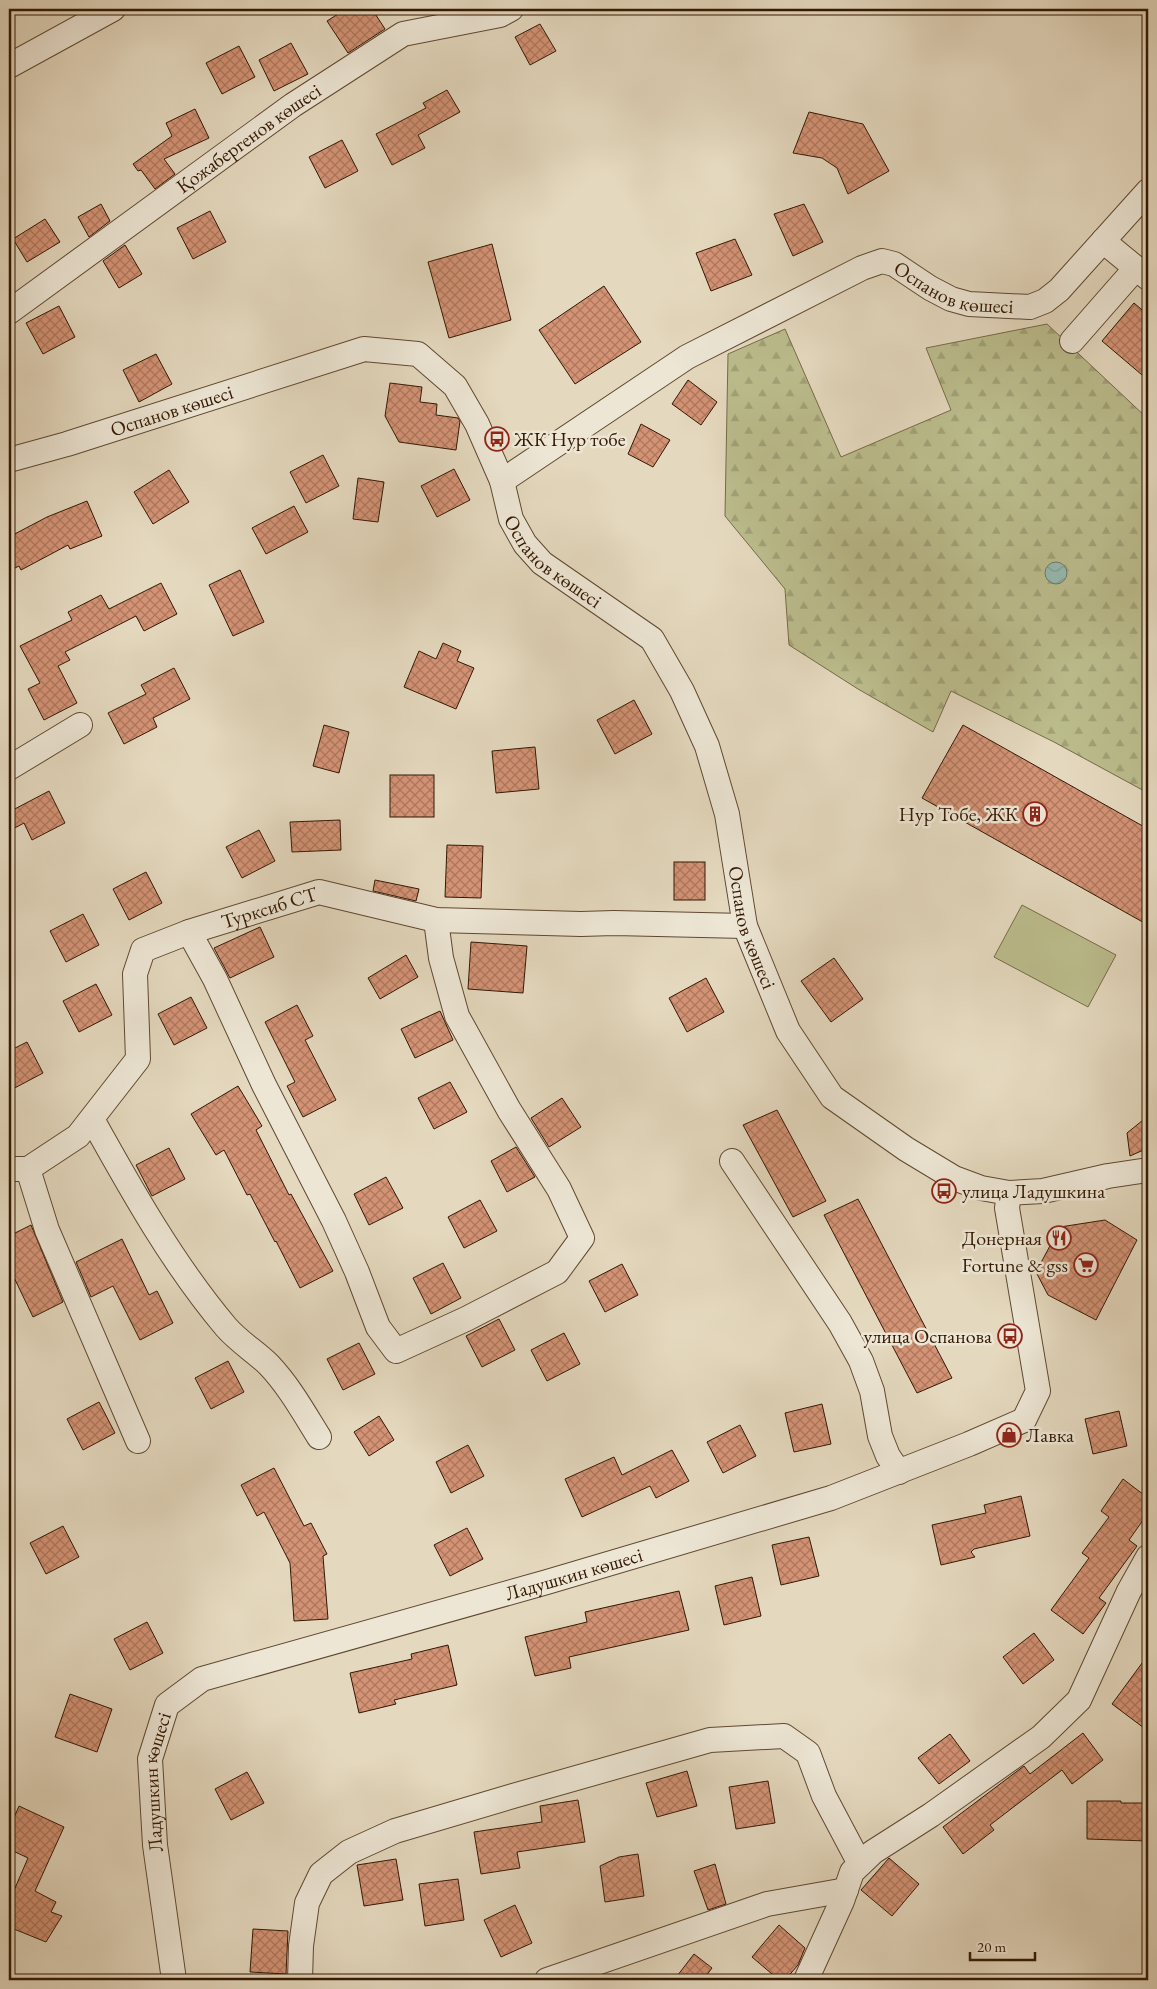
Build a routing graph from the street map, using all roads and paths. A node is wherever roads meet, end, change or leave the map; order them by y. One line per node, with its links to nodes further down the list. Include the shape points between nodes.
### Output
1 (113, 9): 3 (street)
2 (511, 9): 7 (street, Қожабергенов көшесі, via 500,15 403,34 293,105)
3 (9, 66)
4 (1148, 191): 5 (street, Оспанов көшесі)
5 (1103, 241): 6 (street); 10 (street, Оспанов көшесі, via 1059,290 1030,307 968,304 951,299 894,264 882,262 862,268 687,357)
6 (1142, 273): 8 (street)
7 (9, 312)
8 (1072, 341)
9 (9, 460): 10 (street, Оспанов көшесі, via 364,349 418,354 454,386)
10 (502, 481): 14 (street, Оспанов көшесі, via 511,519 525,544 542,563 652,640 682,691 707,746 727,814)
11 (80, 725): 12 (street)
12 (9, 768)
13 (436, 920): 14 (street, Турксиб СТ); 15 (street, Турксиб СТ, via 319,892); 15 (street, via 441,958 457,1016 509,1110 559,1190 582,1238 557,1272 396,1351 378,1326 334,1221)
14 (745, 926): 20 (street, Оспанов көшесі, via 788,1031 832,1097 954,1178 981,1188)
15 (189, 932): 16 (street, Турксиб СТ, via 144,950 135,974 138,1059)
16 (92, 1119): 18 (street, Турксиб СТ, via 78,1136); 21 (street, via 175,1260 228,1329 270,1366)
17 (732, 1161): 23 (street, via 840,1322 861,1361 872,1391 880,1436)
18 (19, 1169): 22 (street)
19 (1148, 1170): 20 (street, Оспанов көшесі, via 1043,1191)
20 (1009, 1193): 23 (street, Ладушкин көшесі, via 1007,1208 1038,1391 1024,1420)
21 (319, 1437)
22 (138, 1441)
23 (899, 1472): 27 (street, Ладушкин көшесі, via 821,1501 202,1679 167,1705 150,1759 155,1846)
24 (1148, 1558): 25 (street, via 1129,1591 1079,1700 1041,1737)
25 (860, 1864): 26 (street, via 852,1872); 28 (street, via 824,1796 808,1753 784,1736 710,1740 395,1831 349,1852 321,1874 307,1903)
26 (846, 1890): 29 (street, via 767,1904); 30 (street)
27 (174, 1980)
28 (300, 1980)
29 (547, 1980)
30 (806, 1980)

